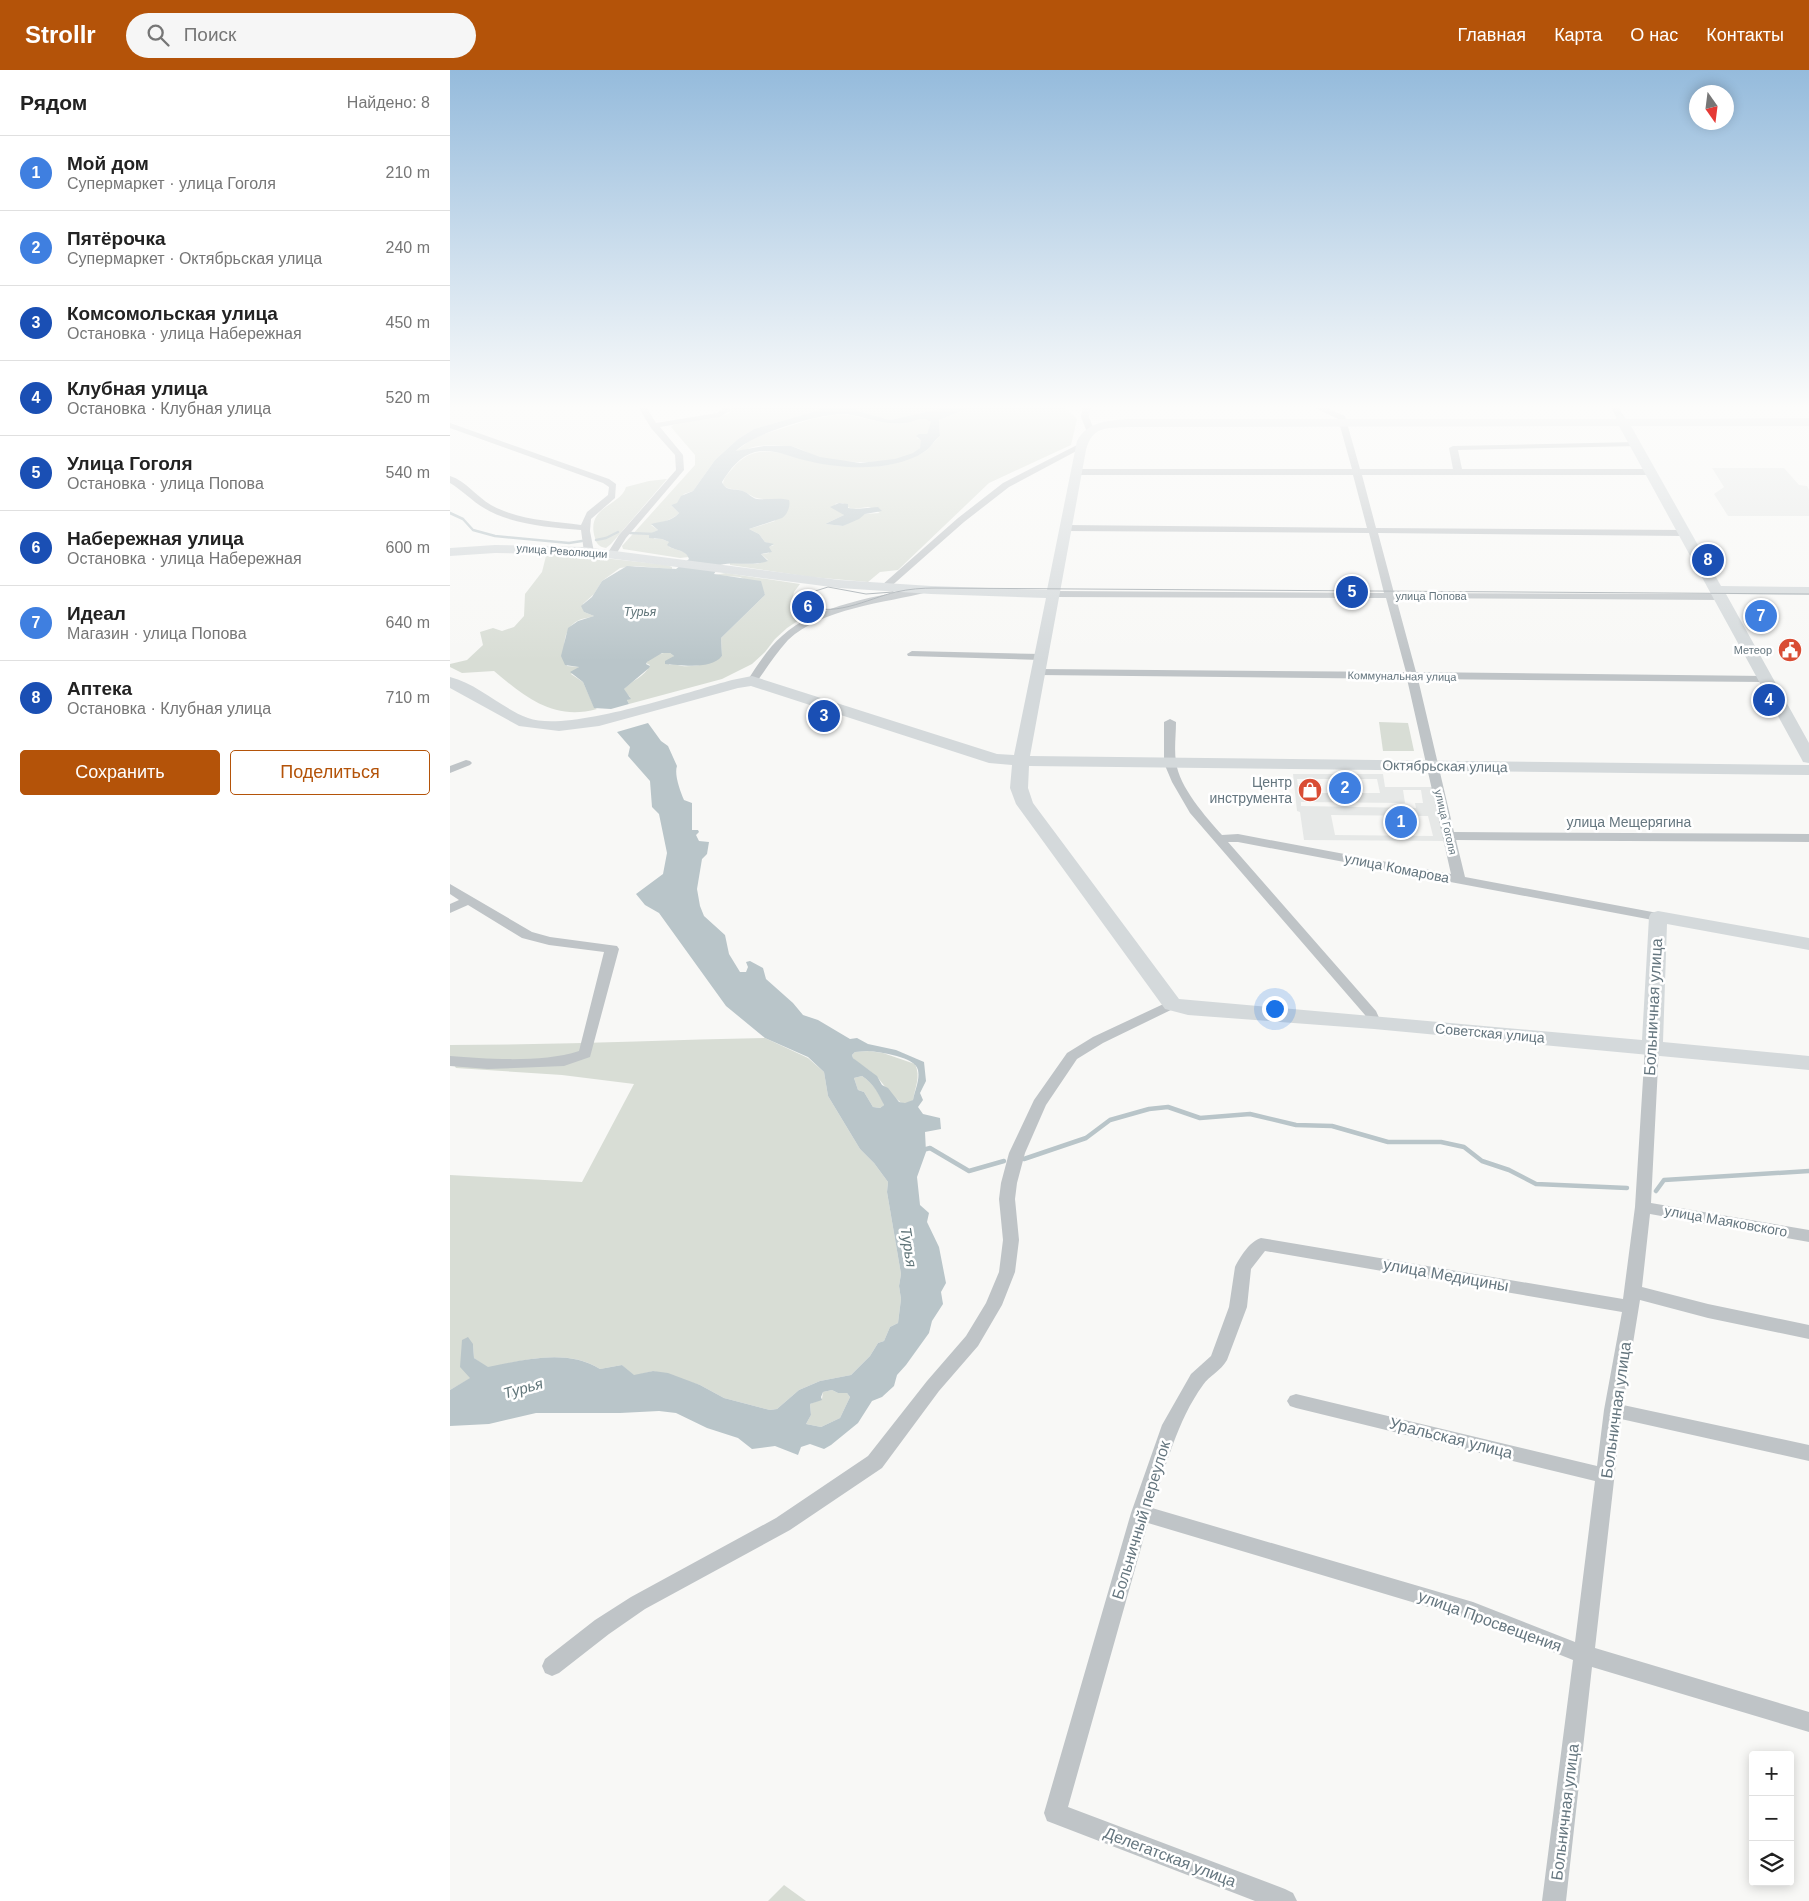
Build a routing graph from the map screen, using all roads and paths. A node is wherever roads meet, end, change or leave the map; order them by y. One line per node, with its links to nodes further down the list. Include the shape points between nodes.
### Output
1 (465, 490): 8 (street, via 501,513 531,521)
2 (613, 490): 8 (street, via 612,496 587,516)
3 (662, 490): 14 (street, via 622,537)
4 (999, 490): 15 (street)
5 (1073, 490): 9 (main road)
6 (1362, 490): 10 (street, улица Гоголя)
7 (1660, 490): 11 (main road)
8 (584, 528): 13 (street)
9 (1066, 528): 10 (street); 18 (main road)
10 (1372, 530): 11 (street); 20 (street, улица Гоголя)
11 (1684, 533): 19 (main road)
12 (450, 552): 13 (main road, улица Революции, via 514,548)
13 (589, 552): 14 (main road, улица Революции)
14 (612, 554): 15 (main road, улица Революции, via 809,581)
15 (885, 587): 16 (main road, улица Революции)
16 (924, 590): 18 (main road, улица Революции); 26 (street, via 860,605 805,624 786,637)
17 (1809, 591): 19 (main road, улица Попова)
18 (1054, 594): 20 (street, улица Попова); 23 (main road)
19 (1718, 594): 20 (street, улица Попова); 21 (main road, улица Попова); 25 (main road)
20 (1390, 596): 24 (street, улица Гоголя)
21 (1809, 598)
22 (912, 654): 23 (street, Коммунальная улица)
23 (1040, 665): 24 (street, Коммунальная улица); 30 (main road)
24 (1412, 676): 25 (street, Коммунальная улица); 33 (street, улица Гоголя)
25 (1765, 679): 29 (main road)
26 (752, 681): 27 (main road, via 600,721 558,726 525,723); 30 (main road, Октябрьская улица, via 995,760)
27 (450, 682)
28 (1170, 722): 32 (street)
29 (1809, 758)
30 (1021, 761): 32 (main road, Октябрьская улица); 45 (main road, via 1019,788 1025,804)
31 (466, 763): 34 (street)
32 (1170, 763): 33 (main road, Октябрьская улица); 38 (street, via 1196,813)
33 (1433, 766): 35 (main road, Октябрьская улица); 36 (street, улица Гоголя)
34 (450, 770)
35 (1809, 770)
36 (1449, 836): 37 (street, улица Мещерягина); 39 (street, улица Гоголя)
37 (1809, 838)
38 (1220, 839): 39 (street, улица Комарова, via 1238,838); 46 (street)
39 (1459, 880): 43 (street, улица Комарова)
40 (450, 888): 41 (street)
41 (468, 900): 42 (street); 48 (street, via 527,936 612,949 585,1054 564,1061 488,1064)
42 (450, 909)
43 (1658, 917): 44 (main road, улица Комарова); 47 (main road, Больничная улица)
44 (1809, 944)
45 (1172, 1004): 46 (main road, Советская улица, via 1188,1008); 61 (street, via 1072,1056 1039,1104 1017,1153 1009,1183 1006,1199 1011,1240 1007,1272 994,1305 972,1341 875,1462 783,1524 638,1603)
46 (1374, 1022): 47 (main road, Советская улица)
47 (1652, 1047): 49 (main road, Советская улица); 50 (street, Больничная улица)
48 (450, 1061)
49 (1809, 1063)
50 (1643, 1207): 51 (street, улица Маяковского); 53 (street, Больничная улица)
51 (1809, 1236)
52 (1261, 1244): 53 (street, улица Медицины); 59 (street, Больничный переулок, via 1244,1267 1238,1307 1218,1360 1197,1379 1171,1425)
53 (1632, 1299): 54 (street, улица Медицины, via 1708,1310); 56 (street, Больничная улица)
54 (1809, 1332)
55 (1296, 1400): 58 (street, Уральская улица)
56 (1613, 1410): 57 (street); 58 (street, Больничная улица)
57 (1809, 1453)
58 (1606, 1476): 60 (street, Больничная улица)
59 (1141, 1513): 60 (street, улица Просвещения, via 1473,1611); 63 (street, Больничный переулок)
60 (1584, 1655): 62 (street, улица Просвещения); 65 (street, Больничная улица)
61 (552, 1666)
62 (1809, 1722)
63 (1055, 1813): 64 (street, Делегатская улица)
64 (1285, 1901)
65 (1554, 1901)

